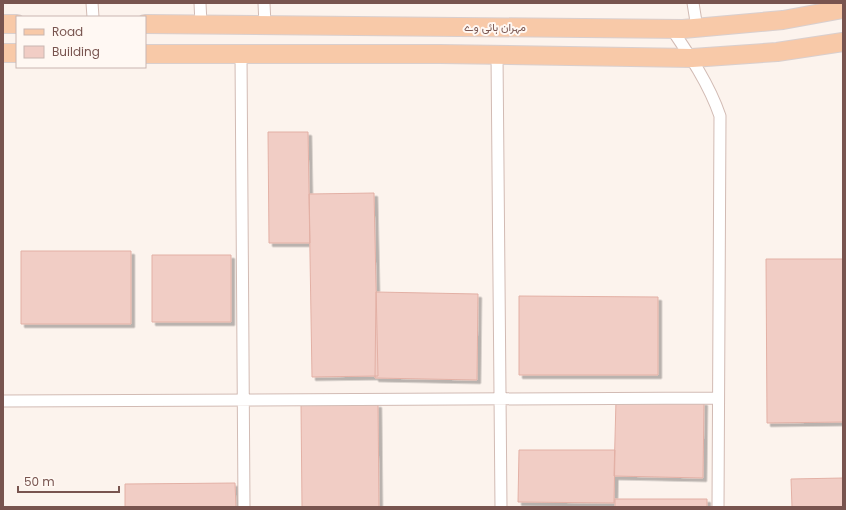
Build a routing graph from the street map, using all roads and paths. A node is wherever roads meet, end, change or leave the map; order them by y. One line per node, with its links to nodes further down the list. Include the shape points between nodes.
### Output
1 (92, 3): 6 (street)
2 (200, 3): 10 (street)
3 (264, 3): 11 (street)
4 (693, 3): 13 (street)
5 (843, 10): 13 (main road, مہران ہائی وے, via 783,20)
6 (93, 16)
7 (3, 24): 8 (main road)
8 (16, 24)
9 (146, 24): 10 (main road, مہران ہائی وے)
10 (201, 24): 11 (main road, مہران ہائی وے)
11 (265, 25): 12 (main road, مہران ہائی وے)
12 (671, 28): 13 (main road, مہران ہائی وے); 20 (street)
13 (696, 28)
14 (843, 42): 20 (main road, via 777,52)
15 (3, 53): 16 (main road)
16 (16, 53)
17 (146, 54): 18 (main road)
18 (241, 54): 19 (main road); 23 (street)
19 (496, 55): 20 (main road); 22 (street)
20 (692, 58): 21 (street, via 720,116)
21 (718, 398): 22 (street); 27 (street)
22 (500, 399): 23 (street); 26 (street)
23 (243, 400): 24 (street); 25 (street)
24 (3, 401)
25 (244, 507)
26 (501, 507)
27 (718, 507)

